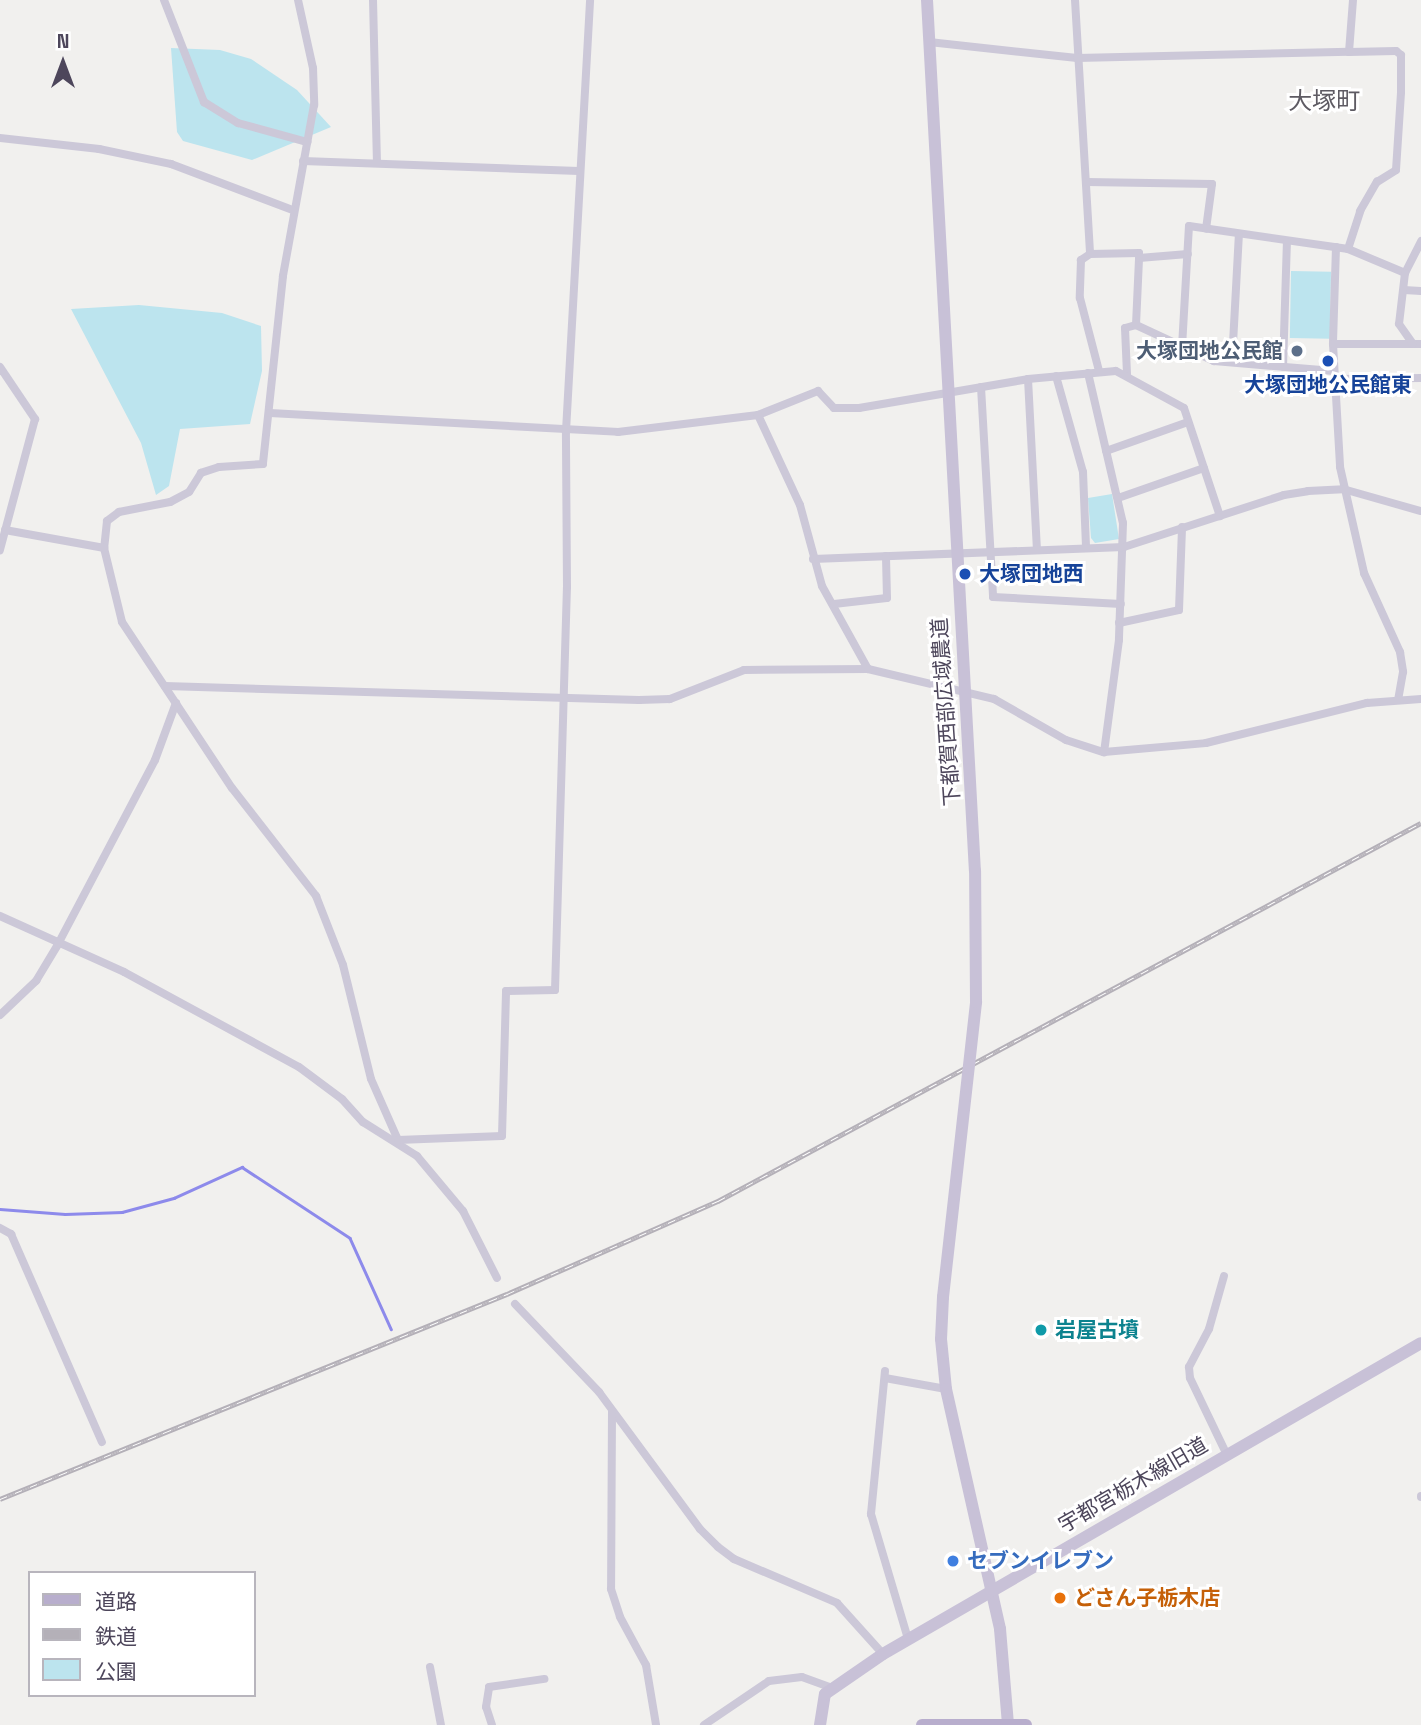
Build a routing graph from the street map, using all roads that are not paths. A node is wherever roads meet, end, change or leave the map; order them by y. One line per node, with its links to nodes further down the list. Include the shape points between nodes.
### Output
1 (164, 0): 12 (street, via 204,102 238,123)
2 (298, 0): 12 (street, via 313,68 314,105)
3 (373, 0): 14 (street)
4 (590, 0): 15 (street)
5 (927, 0): 8 (street, 下都賀西部広域農道)
6 (1075, 0): 10 (street)
7 (1353, 0): 9 (street)
8 (929, 42): 10 (street); 45 (street, 下都賀西部広域農道)
9 (1349, 52): 10 (street); 23 (street, via 1396,51 1402,55 1396,170 1377,182 1355,222)
10 (1077, 58): 16 (street)
11 (0, 138): 17 (street, via 99,149 171,164)
12 (307, 142): 13 (street)
13 (303, 161): 14 (street); 17 (street)
14 (377, 163): 15 (street)
15 (579, 171): 49 (street)
16 (1087, 182): 18 (street, via 1212,184); 24 (street)
17 (293, 210): 46 (street)
18 (1206, 229): 19 (street); 25 (street, via 1189,226)
19 (1239, 234): 21 (street); 34 (street)
20 (1421, 241): 27 (street)
21 (1287, 242): 22 (street); 35 (street)
22 (1336, 247): 23 (street); 31 (street)
23 (1348, 249): 27 (street)
24 (1090, 254): 26 (street, via 1139,253); 37 (street, via 1081,260 1080,298)
25 (1188, 254): 26 (street); 33 (street)
26 (1139, 258): 30 (street)
27 (1405, 273): 28 (street)
28 (1404, 290): 29 (street); 32 (street, via 1399,324)
29 (1421, 291)
30 (1136, 325): 33 (street); 39 (street, via 1125,328)
31 (1333, 344): 32 (street); 40 (street)
32 (1417, 344)
33 (1182, 347): 34 (street, via 1214,361)
34 (1232, 362): 35 (street)
35 (1283, 366): 40 (street)
36 (0, 367): 57 (street, via 35,419)
37 (1099, 371): 38 (street); 39 (street)
38 (1088, 373): 41 (street); 50 (street)
39 (1127, 374): 48 (street, via 1184,408)
40 (1334, 375): 42 (street); 52 (street)
41 (1056, 376): 43 (street); 60 (street, via 1083,472)
42 (1421, 378)
43 (1028, 379): 44 (street); 61 (street)
44 (981, 387): 45 (street); 64 (street)
45 (948, 392): 47 (street, via 834,408 818,391); 63 (street, 下都賀西部広域農道)
46 (270, 413): 49 (street); 59 (street, via 263,464 210,470 170,502 119,512 107,521)
47 (758, 415): 49 (street, via 618,432); 66 (street, via 800,506)
48 (1188, 422): 50 (street); 51 (street)
49 (566, 431): 73 (street)
50 (1105, 451): 53 (street)
51 (1204, 468): 53 (street); 55 (street)
52 (1343, 489): 54 (street); 55 (street, via 1284,495); 75 (street, via 1364,573 1400,652 1403,672)
53 (1118, 498): 58 (street)
54 (1421, 511)
55 (1220, 516): 56 (street)
56 (1182, 527): 58 (street); 69 (street, via 1179,610)
57 (5, 530): 59 (street); 62 (street)
58 (1124, 547): 60 (street); 68 (street)
59 (104, 548): 71 (street, via 122,622)
60 (1086, 548): 61 (street)
61 (1037, 549): 64 (street)
62 (0, 550)
63 (955, 551): 64 (street); 65 (street); 72 (street, 下都賀西部広域農道)
64 (991, 551): 68 (street, via 993,597)
65 (886, 556): 66 (street); 67 (street, via 887,598)
66 (813, 559): 67 (street)
67 (834, 604): 70 (street)
68 (1121, 604): 69 (street)
69 (1119, 623): 77 (street)
70 (867, 669): 72 (street); 73 (street, via 758,668 730,674 670,699)
71 (165, 686): 73 (street); 76 (street)
72 (964, 690): 77 (street, via 994,699 1066,740); 87 (street, 下都賀西部広域農道, bridge, via 975,871 976,1003 943,1297)
73 (565, 698): 81 (street, via 555,990 506,991 503,1133 499,1138)
74 (1421, 699): 75 (street)
75 (1398, 700): 77 (street, via 1367,703 1206,743)
76 (176, 703): 79 (street, via 155,760); 81 (street, via 232,788 316,896 343,965 371,1079)
77 (1104, 752)
78 (0, 916): 79 (street)
79 (57, 946): 80 (street, via 36,981); 81 (street, via 124,972 289,1062 342,1099 363,1122)
80 (0, 1015)
81 (398, 1140): 84 (street, via 463,1211)
82 (0, 1228): 89 (street, via 11,1234)
83 (1224, 1276): 90 (street, via 1209,1329 1189,1367)
84 (497, 1278)
85 (515, 1304): 88 (street)
86 (1421, 1343): 90 (street, 宇都宮栃木線旧道)
87 (946, 1389): 91 (street); 92 (street, via 885,1375 871,1514)
88 (612, 1411): 93 (street, via 699,1529 718,1547 741,1562 837,1604); 99 (street, via 611,1589 620,1617 646,1665)
89 (102, 1442)
90 (1226, 1453): 91 (street, 宇都宮栃木線旧道)
91 (991, 1588): 92 (street, 宇都宮栃木線旧道); 103 (street, via 1005,1664)
92 (908, 1639): 93 (street, 宇都宮栃木線旧道)
93 (883, 1654): 96 (street, 宇都宮栃木線旧道)
94 (430, 1667): 97 (street)
95 (544, 1679): 98 (street, via 489,1688 486,1707)
96 (833, 1688): 100 (street, via 802,1677 769,1681); 101 (street, via 820,1702)
97 (441, 1725)
98 (492, 1725)
99 (656, 1725)
100 (704, 1725)
101 (820, 1725)
102 (922, 1725): 103 (main road)
103 (1008, 1725): 104 (main road)
104 (1027, 1725)

